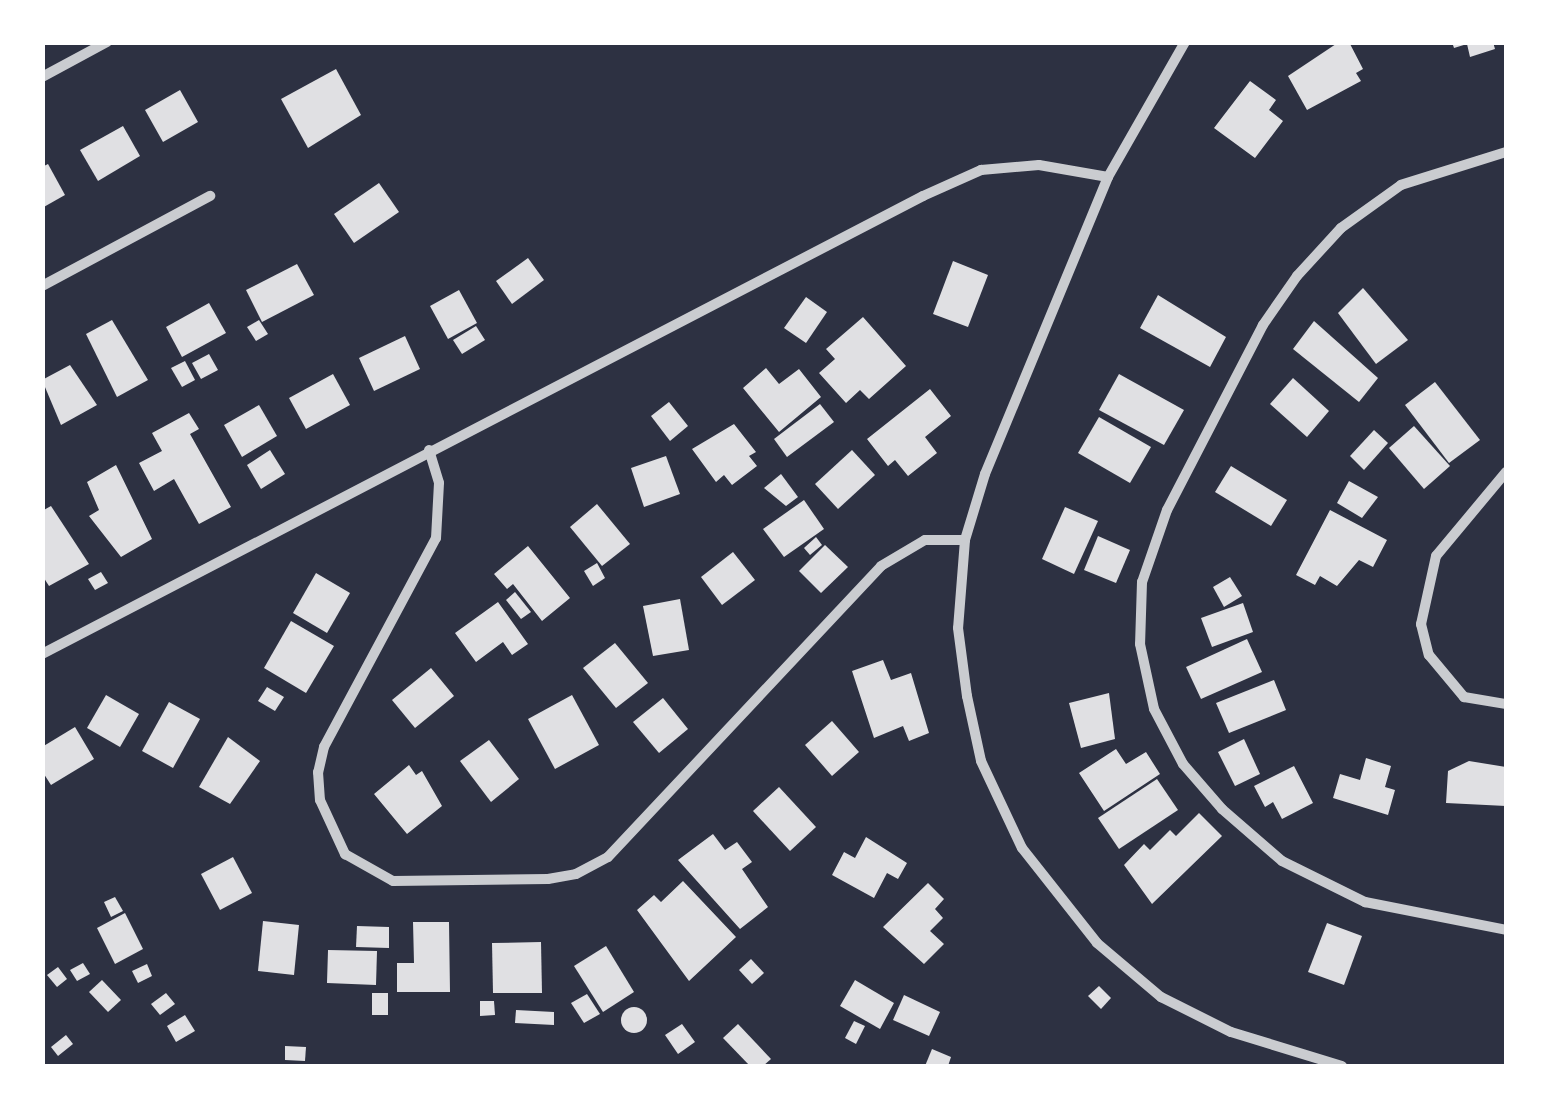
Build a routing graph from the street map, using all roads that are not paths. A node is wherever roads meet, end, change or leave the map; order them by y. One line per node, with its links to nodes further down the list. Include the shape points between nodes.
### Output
1 (107, 42): 3 (street)
2 (1185, 42): 5 (street)
3 (42, 77)
4 (1506, 152): 13 (street, via 1401,184 1341,228 1298,276 1263,325 1166,510 1142,582 1140,644 1154,710 1183,764 1222,810 1282,862 1365,902)
5 (1108, 177): 8 (street, via 1039,165 981,170); 10 (street, via 985,474)
6 (210, 196): 7 (street)
7 (42, 286)
8 (429, 450): 10 (street, via 439,483 436,538 324,747 318,772 320,800 338,844 370,872 393,881 548,879 608,857 881,566 925,540); 11 (street)
9 (1506, 472): 12 (street, via 1436,556 1422,624 1429,656 1464,697)
10 (965, 540): 14 (street, via 958,628 981,761 1022,848 1056,897 1161,997 1231,1032)
11 (42, 654)
12 (1505, 704)
13 (1506, 930)
14 (1342, 1066)

